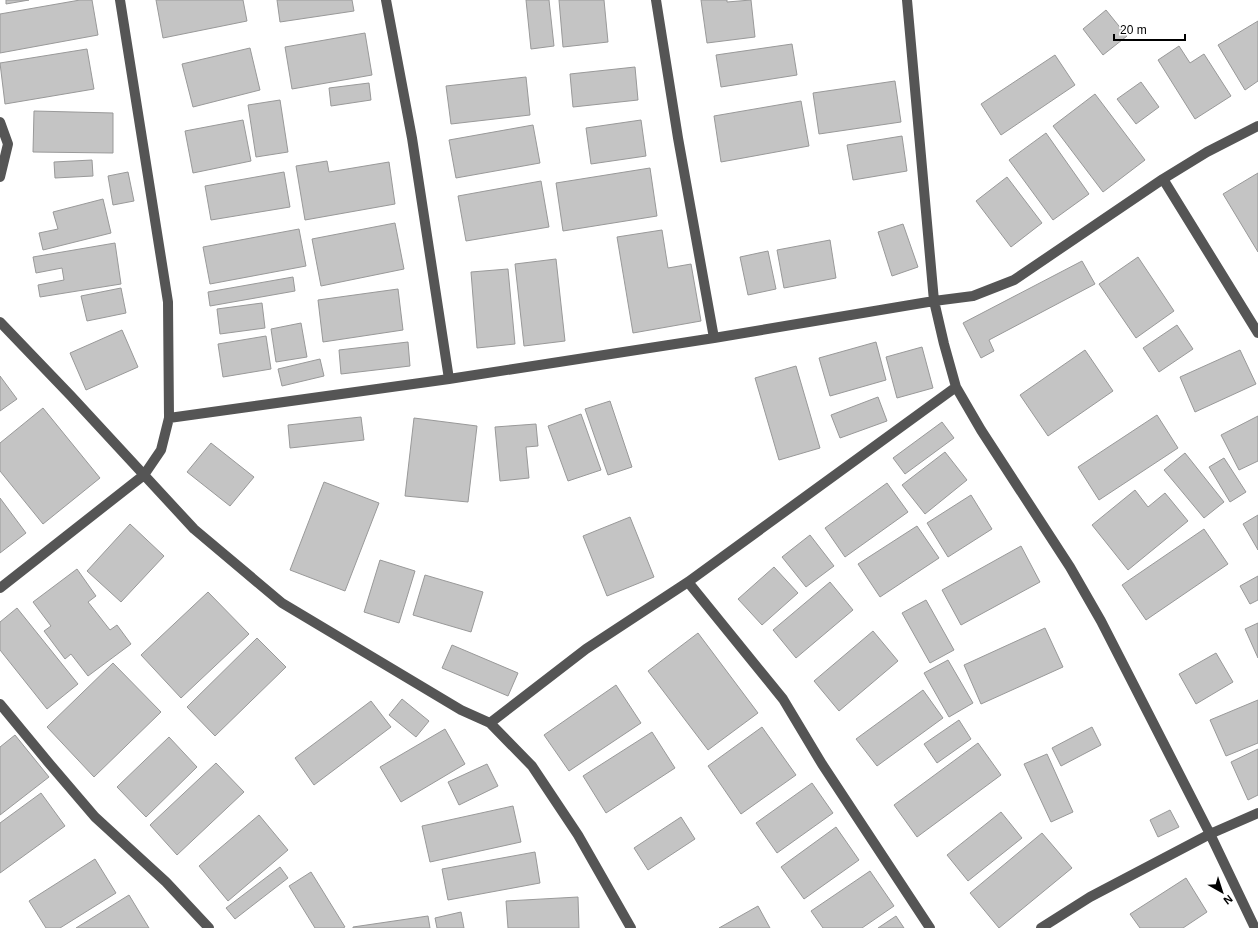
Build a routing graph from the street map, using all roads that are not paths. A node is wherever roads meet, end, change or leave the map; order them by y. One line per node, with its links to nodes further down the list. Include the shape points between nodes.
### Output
1 (120, 0): 15 (street, via 168,302)
2 (386, 0): 13 (street, via 412,138)
3 (656, 0): 12 (street)
4 (908, 0): 9 (street)
5 (0, 122): 7 (street, via 8,144)
6 (1258, 126): 8 (street, via 1207,152)
7 (0, 177)
8 (1163, 179): 9 (street, via 1014,280 973,296); 11 (street)
9 (934, 301): 12 (street); 14 (street)
10 (0, 322): 16 (street)
11 (1258, 332)
12 (714, 338): 13 (street)
13 (449, 379): 15 (street)
14 (956, 387): 17 (street); 22 (street, via 1070,567 1101,621)
15 (169, 418): 16 (street, via 161,450)
16 (144, 475): 18 (street); 20 (street, via 194,530 282,603 461,710)
17 (688, 582): 20 (street, via 586,648); 25 (street, via 783,699 822,764)
18 (0, 588)
19 (0, 704): 23 (street, via 95,817 166,882)
20 (490, 723): 24 (street, via 532,766 578,835)
21 (1258, 813): 22 (street)
22 (1210, 834): 26 (street, via 1090,897); 27 (street)
23 (209, 928)
24 (631, 928)
25 (930, 928)
26 (1041, 928)
27 (1255, 928)

